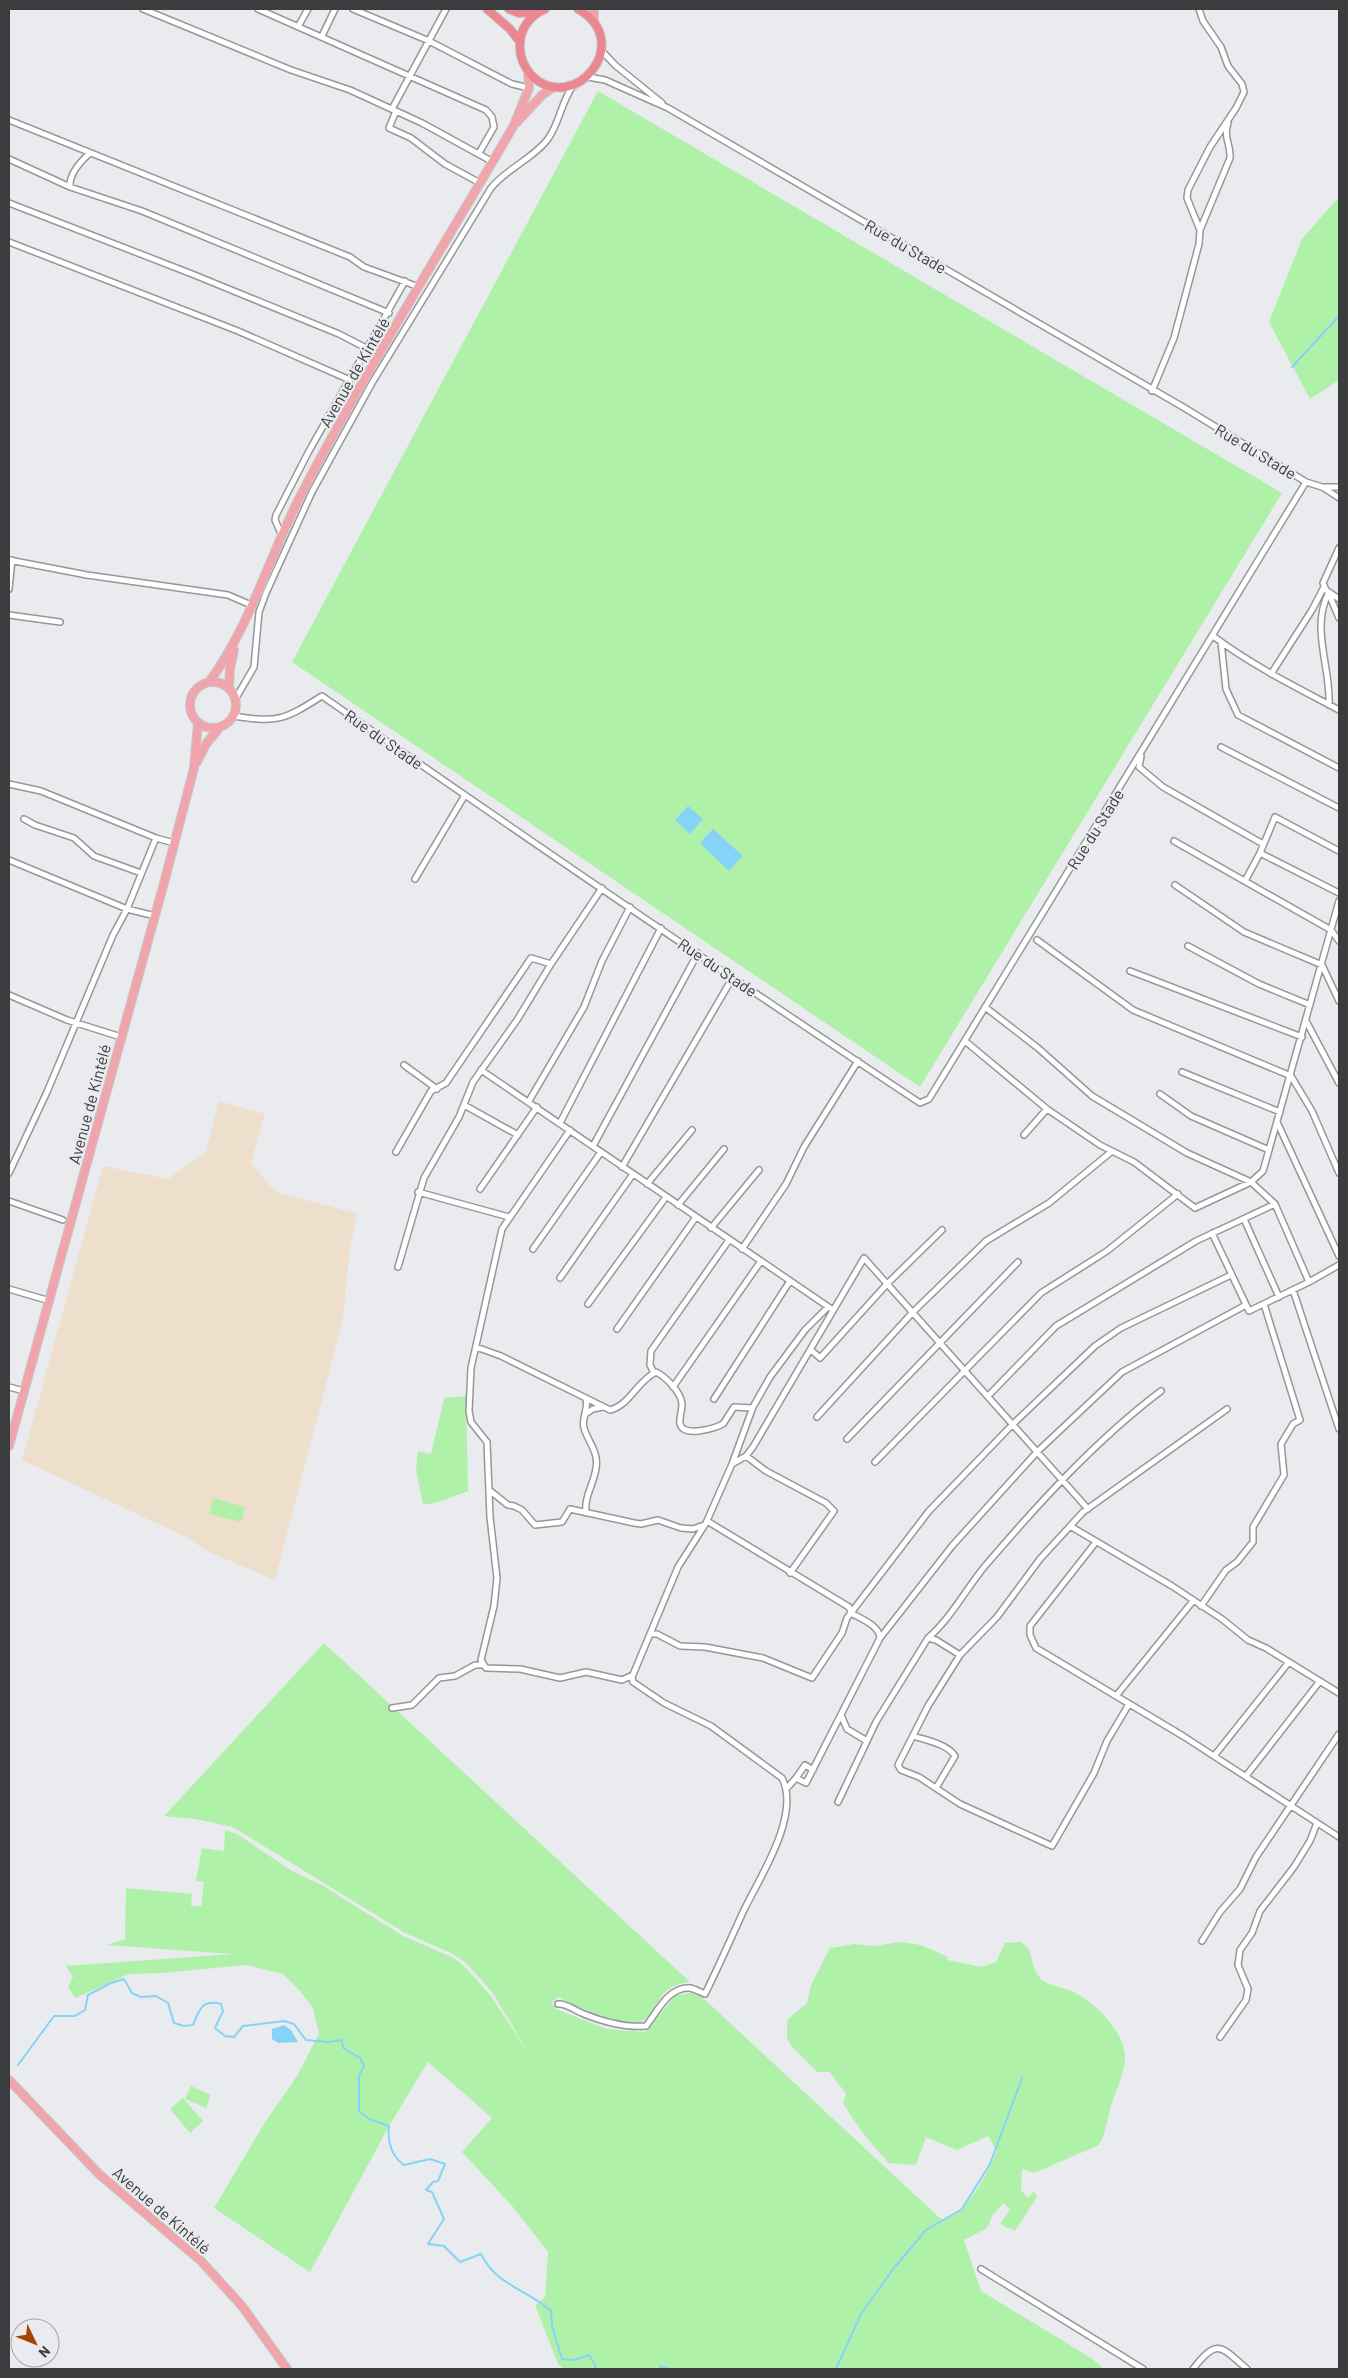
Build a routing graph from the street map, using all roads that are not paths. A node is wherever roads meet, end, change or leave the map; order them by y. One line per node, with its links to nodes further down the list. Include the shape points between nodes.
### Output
1 (143, 9): 27 (street)
2 (258, 9): 15 (street)
3 (308, 9): 15 (street)
4 (335, 9): 16 (street)
5 (353, 9): 17 (street)
6 (446, 9): 17 (street)
7 (487, 9): 18 (highway)
8 (509, 9): 13 (highway, via 519,13)
9 (545, 9): 13 (highway)
10 (578, 9): 14 (highway)
11 (594, 9): 14 (main road)
12 (1199, 9): 28 (street, via 1228,66 1242,84 1244,92)
13 (537, 12): 18 (highway, via 525,26)
14 (594, 22): 19 (highway)
15 (300, 26): 16 (street)
16 (322, 36): 21 (street)
17 (429, 41): 21 (street); 25 (street, via 512,84)
18 (520, 42): 20 (highway, via 520,53)
19 (602, 51): 22 (highway); 26 (street, Rue du Stade, via 635,83)
20 (528, 72): 24 (highway); 25 (main road, Avenue de Kintélé)
21 (410, 75): 27 (street); 32 (street, via 489,113 494,126)
22 (588, 77): 23 (highway); 26 (street, Rue du Stade, via 605,80)
23 (572, 86): 24 (highway); 66 (street, via 547,140 500,178 487,195 343,433 276,566 259,612 254,667)
24 (554, 87): 30 (main road, Avenue de Kintélé)
25 (529, 88): 30 (main road, Avenue de Kintélé)
26 (668, 108): 45 (street, Rue du Stade)
27 (394, 110): 32 (street); 35 (street, via 390,128)
28 (1230, 118): 38 (street, via 1225,137 1230,158); 38 (street, via 1210,147 1188,190 1187,198)
29 (9, 120): 31 (street)
30 (514, 125): 34 (main road, Avenue de Kintélé)
31 (90, 153): 36 (street, via 79,164); 40 (street)
32 (479, 153): 34 (street)
33 (9, 159): 36 (street)
34 (493, 162): 35 (main road, Avenue de Kintélé)
35 (480, 183): 41 (main road, Avenue de Kintélé)
36 (70, 187): 42 (street, via 142,212)
37 (9, 203): 43 (street, via 339,334)
38 (1200, 230): 45 (street, via 1174,338)
39 (9, 242): 44 (street, via 238,331)
40 (405, 281): 41 (street); 42 (street)
41 (420, 287): 50 (main road, Avenue de Kintélé, via 337,427)
42 (389, 313): 43 (street)
43 (368, 349): 44 (street)
44 (350, 380): 50 (street, via 276,515)
45 (1152, 391): 46 (street, Rue du Stade)
46 (1306, 482): 47 (street); 60 (street, Rue du Stade)
47 (1324, 487): 48 (street); 49 (street)
48 (1339, 487)
49 (1339, 498)
50 (282, 536): 56 (main road, Avenue de Kintélé)
51 (1339, 548): 54 (street, via 1323,578)
52 (10, 560): 53 (street); 56 (street, via 88,575 228,594)
53 (9, 588)
54 (1327, 590): 55 (street); 58 (street); 63 (street); 67 (street, via 1320,637 1330,689)
55 (1339, 599)
56 (251, 605): 62 (main road, Avenue de Kintélé)
57 (9, 615): 59 (street)
58 (1339, 618)
59 (60, 622)
60 (1213, 636): 61 (street); 73 (street, Rue du Stade)
61 (1221, 642): 63 (street); 75 (street, via 1226,689 1238,715)
62 (235, 643): 64 (main road, Avenue de Kintélé); 65 (main road, Avenue de Kintélé)
63 (1272, 674): 67 (street)
64 (209, 682): 65 (main road); 70 (main road, Avenue de Kintélé, via 194,691 190,699 192,716)
65 (229, 688): 66 (main road)
66 (236, 698): 69 (main road)
67 (1328, 705): 68 (street)
68 (1339, 710)
69 (234, 716): 71 (main road, Avenue de Kintélé); 77 (street, Rue du Stade, via 279,720 322,696)
70 (198, 723): 71 (main road); 74 (main road, Avenue de Kintélé)
71 (220, 727): 74 (main road, Avenue de Kintélé, via 206,744)
72 (1221, 747): 78 (street)
73 (1141, 754): 83 (street, via 1139,767 1163,787); 110 (street, Rue du Stade)
74 (194, 768): 82 (main road, Avenue de Kintélé)
75 (1339, 768)
76 (9, 784): 80 (street, via 41,791)
77 (465, 795): 88 (street); 91 (street, Rue du Stade)
78 (1339, 808)
79 (24, 819): 87 (street, via 74,838 94,856)
80 (156, 838): 82 (street); 87 (street)
81 (1174, 841): 89 (street)
82 (174, 843): 96 (main road, Avenue de Kintélé)
83 (1263, 844): 84 (street, via 1275,817); 85 (street)
84 (1339, 851)
85 (1260, 853): 89 (street); 92 (street)
86 (9, 860): 95 (street)
87 (141, 873): 95 (street)
88 (415, 878)
89 (1245, 881): 98 (street)
90 (1175, 885): 104 (street, via 1244,932)
91 (602, 888): 94 (street, Rue du Stade); 103 (street)
92 (1339, 893)
93 (1339, 901): 98 (street)
94 (630, 907): 97 (street, Rue du Stade); 124 (street, via 602,961 584,1007)
95 (127, 909): 96 (street); 112 (street)
96 (155, 916): 113 (main road, Avenue de Kintélé)
97 (661, 928): 102 (street, Rue du Stade); 130 (street)
98 (1331, 930): 100 (street); 104 (street)
99 (1037, 940): 120 (street, via 1134,1010)
100 (1339, 941)
101 (1188, 946): 109 (street, via 1259,984)
102 (698, 953): 106 (street, Rue du Stade); 135 (street)
103 (551, 964): 118 (street); 122 (street, via 531,958 446,1083)
104 (1322, 964): 108 (street); 109 (street)
105 (1130, 971): 114 (street)
106 (733, 977): 116 (street, Rue du Stade); 141 (street)
107 (9, 995): 112 (street)
108 (1339, 1001)
109 (1310, 1005): 111 (street)
110 (985, 1007): 115 (street, Rue du Stade); 146 (street, via 1092,1096 1187,1153)
111 (1306, 1021): 114 (street); 121 (street)
112 (76, 1022): 113 (street); 143 (street)
113 (121, 1037): 178 (main road, Avenue de Kintélé)
114 (1302, 1037): 120 (street)
115 (965, 1041): 116 (street, Rue du Stade, via 924,1102); 127 (street)
116 (858, 1062): 163 (street, via 804,1147 786,1184)
117 (404, 1065): 122 (street)
118 (481, 1070): 124 (street); 125 (street)
119 (1182, 1072): 128 (street)
120 (1291, 1076): 128 (street); 144 (street, via 1312,1111)
121 (1339, 1083)
122 (437, 1089): 138 (street, via 428,1095)
123 (1160, 1094): 137 (street, via 1191,1116)
124 (529, 1101): 126 (street)
125 (464, 1105): 133 (street); 149 (street)
126 (537, 1107): 130 (street); 133 (street)
127 (1047, 1109): 134 (street); 140 (street)
128 (1280, 1112): 129 (street)
129 (1277, 1122): 137 (street); 165 (street)
130 (560, 1123): 131 (street)
131 (570, 1130): 135 (street); 155 (street)
132 (692, 1130): 147 (street)
133 (518, 1135): 148 (street)
134 (1024, 1135)
135 (593, 1146): 139 (street)
136 (724, 1149): 154 (street)
137 (1269, 1150): 146 (street, via 1263,1171)
138 (396, 1152)
139 (602, 1152): 141 (street); 164 (street)
140 (1111, 1152): 150 (street, via 1134,1162); 183 (street, via 1049,1203 986,1241)
141 (622, 1166): 145 (street)
142 (759, 1170): 159 (street)
143 (9, 1172)
144 (1339, 1173)
145 (633, 1174): 147 (street); 171 (street)
146 (1251, 1182): 150 (street, via 1196,1208); 153 (street)
147 (647, 1184): 151 (street)
148 (480, 1189)
149 (418, 1192): 155 (street); 169 (street)
150 (1178, 1194): 188 (street, via 1107,1250 1042,1293)
151 (666, 1197): 154 (street); 179 (street)
152 (9, 1202): 158 (street)
153 (1275, 1204): 157 (street); 173 (street)
154 (678, 1205): 156 (street)
155 (509, 1217): 186 (street, via 502,1229)
156 (696, 1217): 159 (street); 184 (street)
157 (1244, 1219): 161 (street); 177 (street)
158 (63, 1220)
159 (711, 1228): 162 (street)
160 (942, 1230): 174 (street)
161 (1212, 1233): 170 (street); 194 (street, via 1056,1326)
162 (729, 1240): 163 (street); 189 (street, via 651,1351 650,1365)
163 (742, 1248): 166 (street)
164 (533, 1249)
165 (1339, 1256)
166 (761, 1261): 172 (street); 191 (street)
167 (1018, 1262): 185 (street)
168 (1339, 1265): 173 (street)
169 (398, 1267)
170 (1231, 1275): 181 (street); 202 (street, via 1121,1328 1095,1346)
171 (560, 1278)
172 (790, 1281): 182 (street); 196 (street)
173 (1309, 1282): 176 (street)
174 (887, 1284): 182 (street, via 864,1258); 183 (street); 187 (street, via 820,1358)
175 (9, 1290): 178 (street)
176 (1293, 1290): 177 (street); 203 (street)
177 (1279, 1297): 180 (street)
178 (50, 1302): 192 (main road, Avenue de Kintélé)
179 (588, 1304)
180 (1264, 1304): 181 (street, via 1249,1311); 220 (street, via 1300,1420 1293,1424 1281,1444 1284,1475 1254,1528 1253,1542 1226,1570)
181 (1246, 1305): 207 (street, via 1122,1372)
182 (831, 1309): 187 (street); 198 (street, via 805,1330)
183 (913, 1312): 185 (street); 201 (street)
184 (617, 1329)
185 (939, 1341): 188 (street); 205 (street)
186 (476, 1347): 195 (street); 212 (street, via 471,1368 469,1411 471,1422 487,1442)
187 (812, 1350): 208 (street)
188 (965, 1370): 194 (street); 209 (street)
189 (654, 1373): 191 (street, via 661,1374); 197 (street, via 643,1379 618,1408 610,1410)
190 (9, 1387): 192 (street)
191 (673, 1387): 198 (street, via 682,1404 680,1423 688,1431 723,1424 734,1407)
192 (24, 1391): 204 (main road, Avenue de Kintélé)
193 (1161, 1391): 211 (street, via 1124,1419)
194 (988, 1396): 202 (street)
195 (586, 1398): 197 (street); 200 (street)
196 (714, 1399)
197 (603, 1407): 200 (street)
198 (752, 1408): 210 (street)
199 (1228, 1409): 213 (street)
200 (587, 1413): 214 (street, via 584,1427 597,1457 585,1500)
201 (817, 1417)
202 (1013, 1424): 207 (street); 222 (street, via 929,1511)
203 (1339, 1429)
204 (11, 1430): 206 (main road, Avenue de Kintélé)
205 (846, 1439)
206 (9, 1446)
207 (1038, 1452): 211 (street); 225 (street, via 952,1546)
208 (746, 1456): 210 (street); 218 (street, via 766,1471 826,1503 834,1511)
209 (875, 1462)
210 (732, 1464): 215 (street)
211 (1063, 1480): 213 (street); 226 (street, via 1036,1507 939,1629)
212 (489, 1490): 214 (street, via 508,1505 522,1510 535,1525 562,1522 570,1509); 229 (street, via 497,1578)
213 (1088, 1509): 216 (street)
214 (586, 1513): 215 (street, via 641,1524 658,1520 693,1529)
215 (705, 1523): 218 (street, via 729,1533); 224 (street, via 678,1567)
216 (1070, 1526): 217 (street); 227 (street, via 1040,1559 997,1617)
217 (1096, 1542): 219 (street); 233 (street, via 1037,1615 1030,1626 1030,1635 1036,1648)
218 (790, 1573): 221 (street)
219 (1193, 1601): 220 (street); 233 (street)
220 (1201, 1606): 228 (street, via 1248,1640)
221 (849, 1607): 222 (street); 223 (street)
222 (856, 1607): 223 (street)
223 (851, 1613): 224 (street, via 842,1633 812,1678 763,1658 705,1647 680,1646 657,1634); 225 (street, via 876,1628)
224 (650, 1634): 230 (street)
225 (880, 1638): 236 (street)
226 (928, 1638): 227 (street); 239 (street)
227 (960, 1655): 238 (street)
228 (1289, 1662): 231 (street); 240 (street)
229 (482, 1665): 230 (street, via 492,1669 537,1671 560,1678 586,1672 622,1680); 235 (street, via 474,1664 455,1676 439,1678 412,1704)
230 (633, 1674): 244 (street, via 633,1682 647,1694 711,1726 774,1770)
231 (1320, 1681): 232 (street); 242 (street)
232 (1339, 1693)
233 (1116, 1696): 234 (street)
234 (1129, 1704): 240 (street); 245 (street, via 1052,1846 972,1810)
235 (392, 1708)
236 (840, 1715): 239 (street, via 847,1729); 241 (street)
237 (1339, 1734): 247 (street)
238 (913, 1736): 245 (street, via 898,1765 901,1770); 245 (street, via 934,1742 955,1756)
239 (867, 1741): 246 (street)
240 (1214, 1756): 242 (street)
241 (813, 1770): 243 (street, via 805,1765); 243 (street, via 806,1783)
242 (1246, 1776): 247 (street)
243 (796, 1778): 244 (street)
244 (787, 1788): 251 (street, via 781,1831 768,1866 705,1994 693,1988 682,1988 668,1997 646,2026 640,2027 612,2024)
245 (936, 1788)
246 (838, 1802)
247 (1290, 1805): 248 (street); 250 (street, via 1256,1857 1240,1890 1220,1912)
248 (1317, 1823): 249 (street); 252 (street, via 1310,1841 1260,1911 1252,1933 1240,1950 1238,1965 1248,1989 1246,2000)
249 (1339, 1837)
250 (1202, 1941)
251 (558, 2004)
252 (1220, 2037)
253 (9, 2080): 255 (main road, Avenue de Kintélé, via 99,2174 201,2261 242,2306)
254 (981, 2269): 256 (street)
255 (287, 2369)
256 (1142, 2369)
257 (1193, 2369): 258 (street, via 1204,2355 1216,2348 1223,2349)
258 (1247, 2369)

